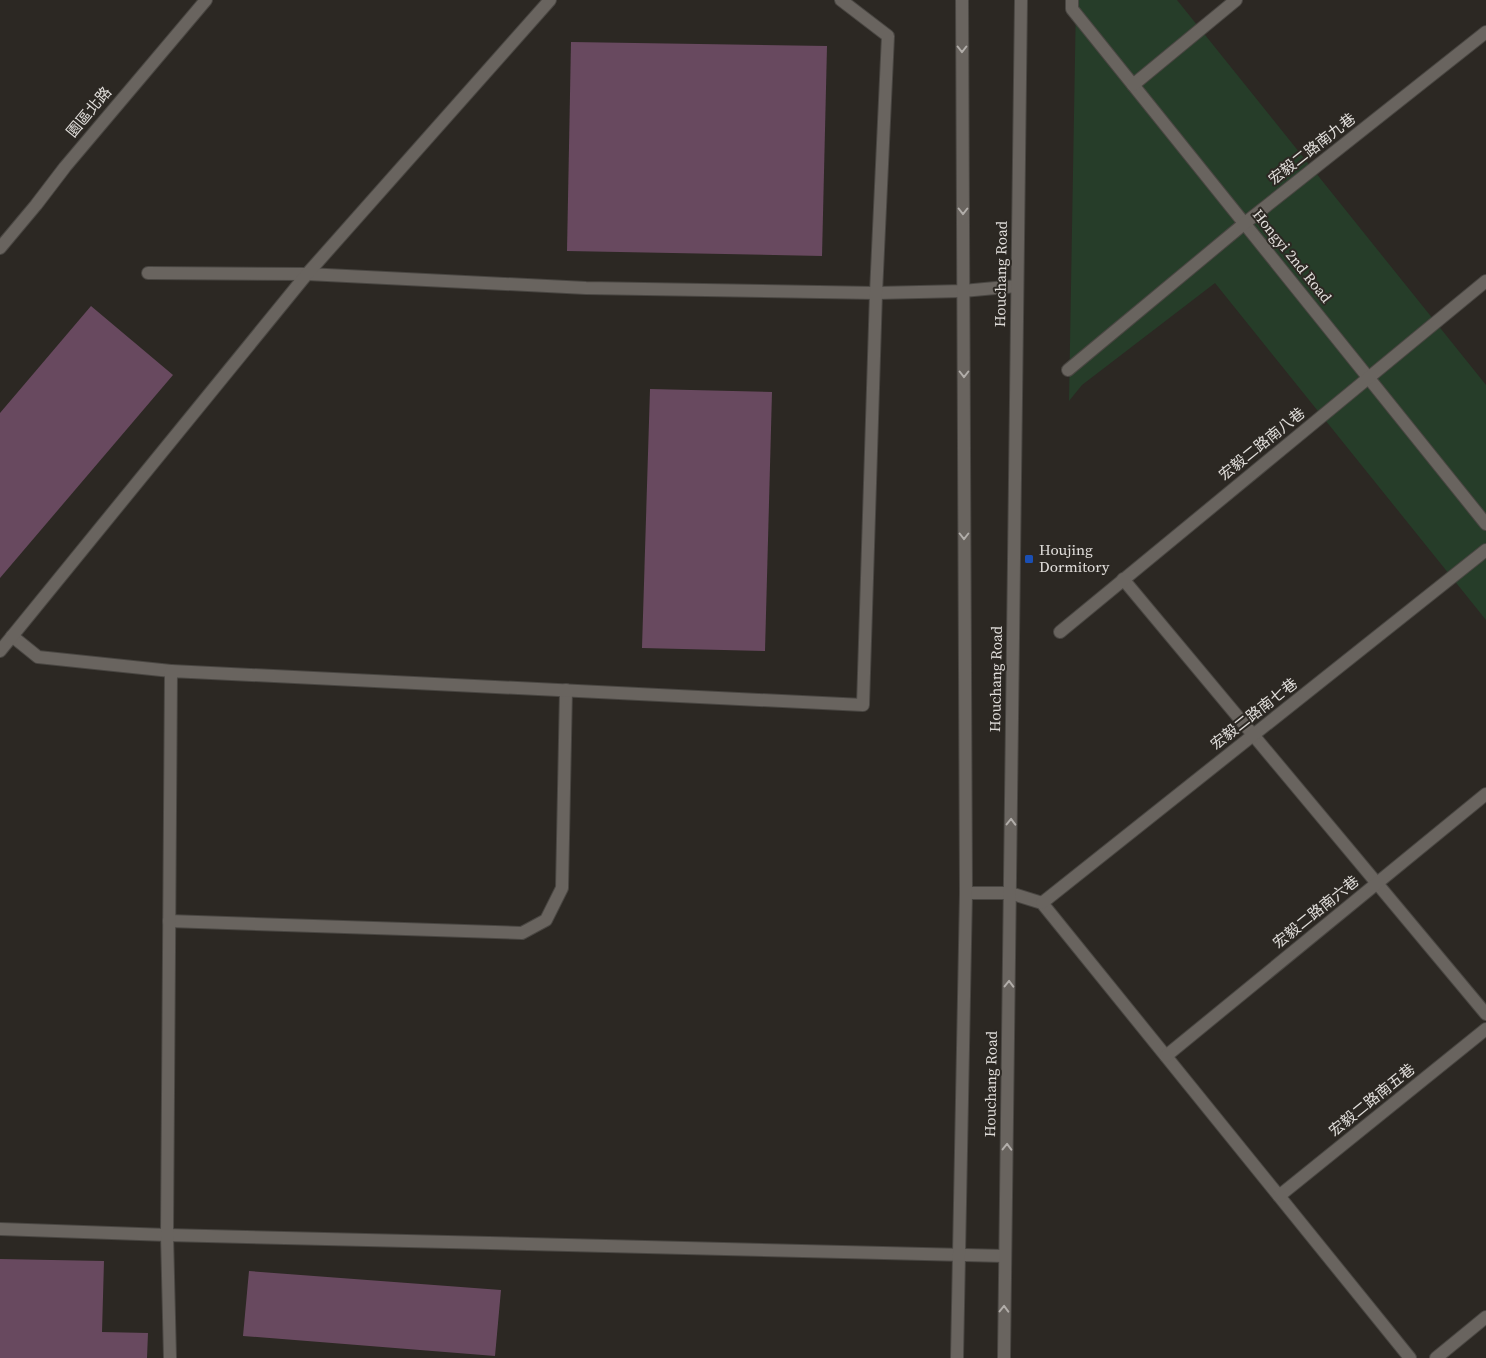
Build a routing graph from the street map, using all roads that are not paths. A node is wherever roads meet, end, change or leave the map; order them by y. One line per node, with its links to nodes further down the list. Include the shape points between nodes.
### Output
1 (206, 0): 11 (street, 園區北路)
2 (550, 0): 13 (street)
3 (841, 0): 17 (street, via 888,36)
4 (962, 0): 16 (street, Houchang Road, one-way to 16)
5 (1022, 0): 15 (street, Houchang Road)
6 (1236, 0): 9 (street)
7 (1072, 4): 9 (street, Hongyi 2nd Road)
8 (1486, 32): 10 (street, 宏毅二路南九巷)
9 (1134, 85): 10 (street, Hongyi 2nd Road)
10 (1245, 224): 18 (street, 宏毅二路南九巷); 19 (street, Hongyi 2nd Road)
11 (0, 248)
12 (148, 273): 13 (street)
13 (306, 274): 17 (street, via 586,288); 24 (street)
14 (1486, 281): 19 (street, 宏毅二路南八巷)
15 (1017, 286): 16 (street); 31 (street, Houchang Road, one-way to 15)
16 (963, 291): 17 (street); 32 (street, Houchang Road, one-way to 32)
17 (876, 293): 27 (street, via 863,705)
18 (1068, 370)
19 (1369, 378): 20 (street, Hongyi 2nd Road); 22 (street, 宏毅二路南八巷)
20 (1486, 524)
21 (1486, 550): 28 (street, 宏毅二路南七巷)
22 (1123, 579): 23 (street, 宏毅二路南八巷); 28 (street)
23 (1060, 632)
24 (12, 636): 25 (street); 26 (street, via 38,657)
25 (0, 651)
26 (171, 670): 27 (street); 34 (street)
27 (566, 690): 34 (street, via 562,888 546,920 522,933)
28 (1253, 735): 30 (street); 33 (street, 宏毅二路南七巷)
29 (1486, 794): 30 (street, 宏毅二路南六巷)
30 (1377, 884): 35 (street); 37 (street, 宏毅二路南六巷)
31 (1010, 892): 32 (street); 33 (street); 42 (street, Houchang Road, one-way to 31)
32 (966, 893): 41 (street, Houchang Road)
33 (1042, 903): 37 (street)
34 (169, 921): 40 (street)
35 (1486, 1014)
36 (1486, 1029): 38 (street, 宏毅二路南五巷)
37 (1166, 1056): 38 (street)
38 (1279, 1196): 47 (street)
39 (0, 1229): 40 (street)
40 (167, 1236): 41 (street); 44 (street)
41 (959, 1255): 42 (street); 45 (street, Houchang Road)
42 (1005, 1256): 46 (street, Houchang Road, one-way to 42)
43 (1486, 1317): 48 (street)
44 (170, 1358)
45 (956, 1358)
46 (1004, 1358)
47 (1410, 1358)
48 (1436, 1358)

